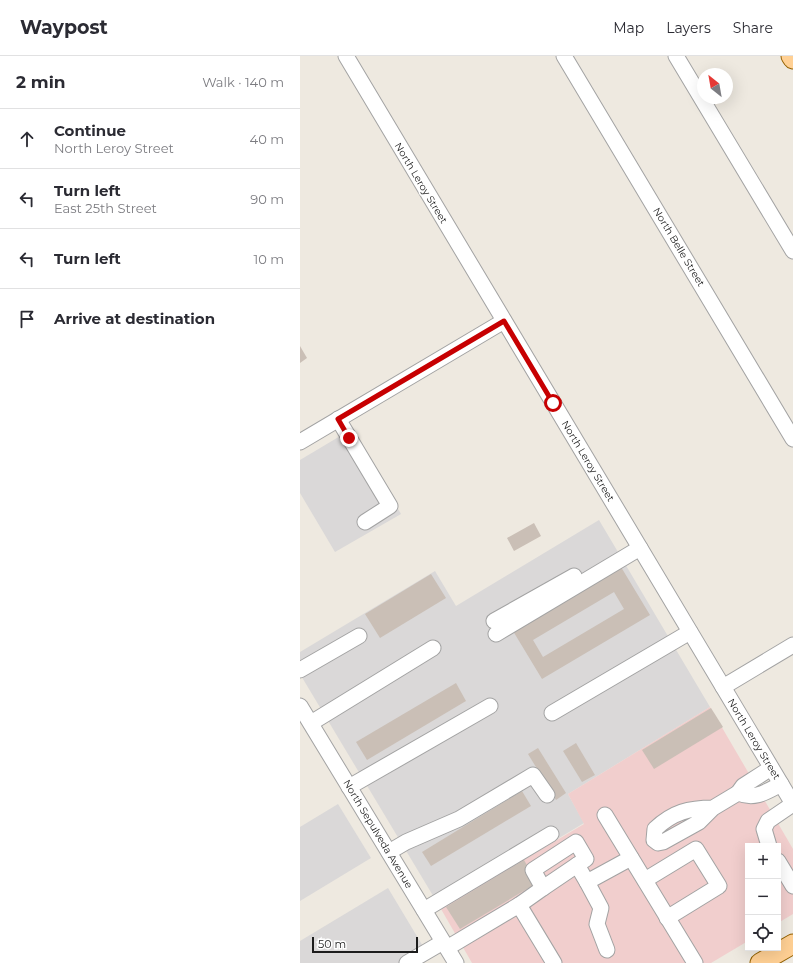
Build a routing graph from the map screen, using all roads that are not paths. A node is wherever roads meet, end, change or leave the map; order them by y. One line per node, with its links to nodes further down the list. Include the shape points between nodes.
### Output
1 (346, 56): 5 (street, North Leroy Street)
2 (564, 56): 7 (street, North Belle Street)
3 (676, 56): 4 (street)
4 (793, 251)
5 (504, 321): 6 (street); 10 (street, North Leroy Street)
6 (338, 419): 8 (street); 9 (street, via 390,506)
7 (793, 439)
8 (300, 442)
9 (365, 522)
10 (637, 544): 11 (street); 12 (street, North Leroy Street)
11 (495, 628)
12 (691, 635): 17 (street, North Leroy Street); 20 (street); 21 (street)
13 (359, 636): 16 (street)
14 (793, 645): 17 (street)
15 (433, 648): 22 (street)
16 (300, 670)
17 (723, 687): 23 (street, North Leroy Street)
18 (300, 706): 22 (street, North Sepulveda Avenue)
19 (490, 706): 25 (street)
20 (571, 711)
21 (552, 712)
22 (310, 723): 25 (street, North Sepulveda Avenue)
23 (771, 768): 24 (street, North Leroy Street); 26 (street, via 743,786)
24 (781, 784): 26 (street, via 753,797); 28 (street, North Leroy Street)
25 (349, 787): 33 (street, North Sepulveda Avenue)
26 (738, 793): 29 (street)
27 (547, 795): 33 (street, via 533,776 459,819)
28 (793, 804): 32 (street, via 768,821 764,829)
29 (713, 808)
30 (605, 815): 34 (street)
31 (551, 834): 42 (street)
32 (769, 843)
33 (389, 852): 42 (street, North Sepulveda Avenue)
34 (631, 858): 37 (street); 38 (street)
35 (577, 865): 38 (street); 40 (street); 40 (street, via 586,859 576,842 533,870)
36 (781, 865): 39 (street)
37 (645, 880): 43 (street); 43 (street, via 696,849 719,886)
38 (587, 882): 46 (street, via 600,908 597,924)
39 (793, 886)
40 (544, 888): 41 (street)
41 (519, 905): 45 (street); 47 (street)
42 (424, 910): 45 (street, North Sepulveda Avenue)
43 (667, 918): 50 (street)
44 (793, 944): 51 (main road)
45 (445, 945): 48 (street); 49 (street, North Sepulveda Avenue)
46 (607, 950)
47 (548, 961)
48 (407, 963)
49 (456, 963)
50 (695, 963)
51 (760, 963)

